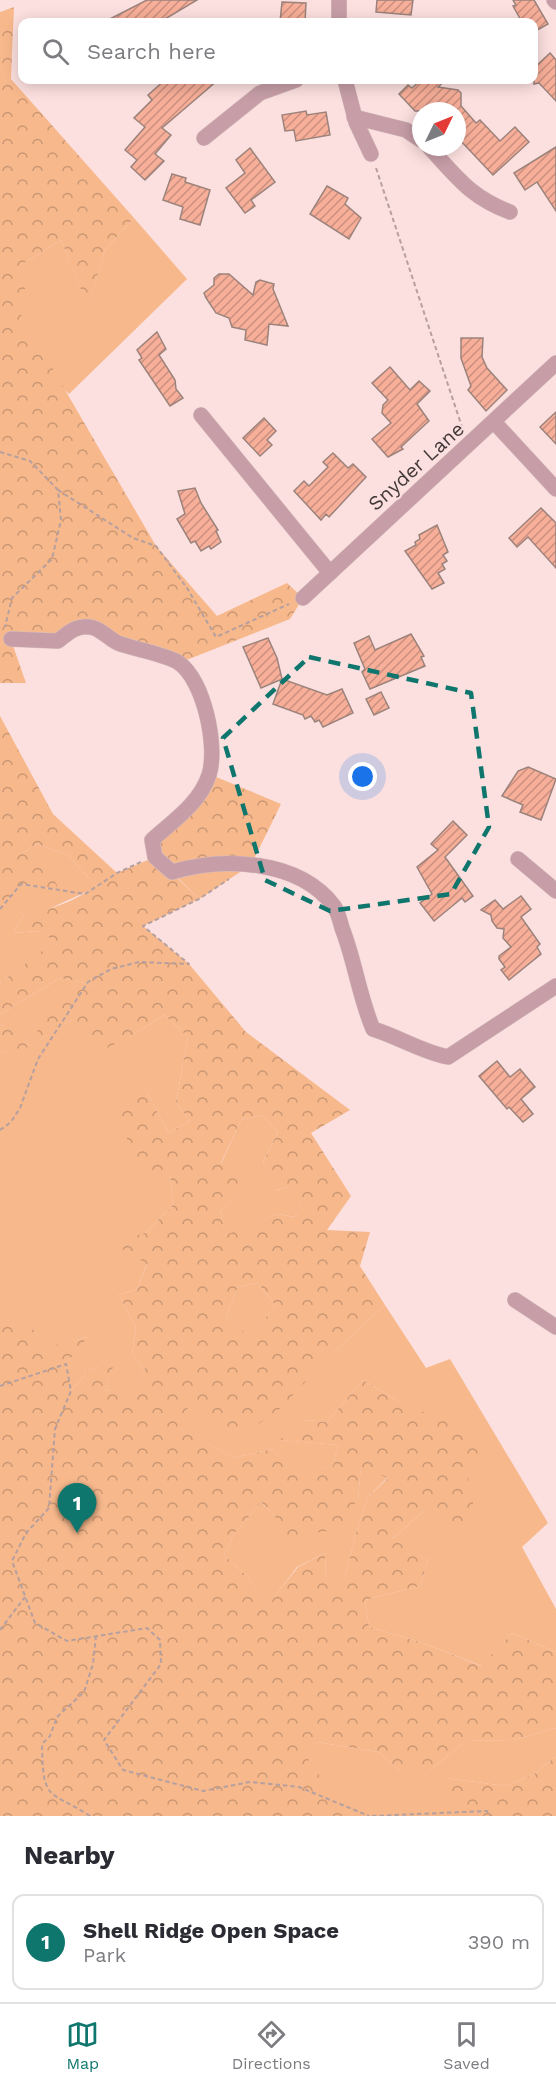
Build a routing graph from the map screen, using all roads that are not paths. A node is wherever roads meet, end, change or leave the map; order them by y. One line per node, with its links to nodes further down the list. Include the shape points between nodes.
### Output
1 (339, 0): 2 (street)
2 (339, 18)
3 (285, 84): 7 (street, via 260,93)
4 (346, 84): 5 (street)
5 (354, 117): 6 (street); 8 (street)
6 (412, 134)
7 (204, 138)
8 (371, 154)
9 (437, 156): 10 (street, via 472,193 485,203)
10 (510, 212)
11 (556, 363): 13 (street, Snyder Lane)
12 (201, 415): 15 (street)
13 (495, 423): 14 (street); 15 (street, Snyder Lane)
14 (556, 489)
15 (330, 573): 16 (street, Snyder Lane)
16 (303, 598)
17 (11, 639): 20 (street, via 58,641 75,628 92,627 115,642 179,663 196,685 209,724 209,774 196,800 152,840 155,856 172,872 196,865 251,865 284,870 312,886 335,907 373,1029 397,1036 428,1053 448,1057)
18 (518, 859): 19 (street)
19 (556, 891)
20 (556, 986)
21 (515, 1300): 22 (street)
22 (556, 1327)

